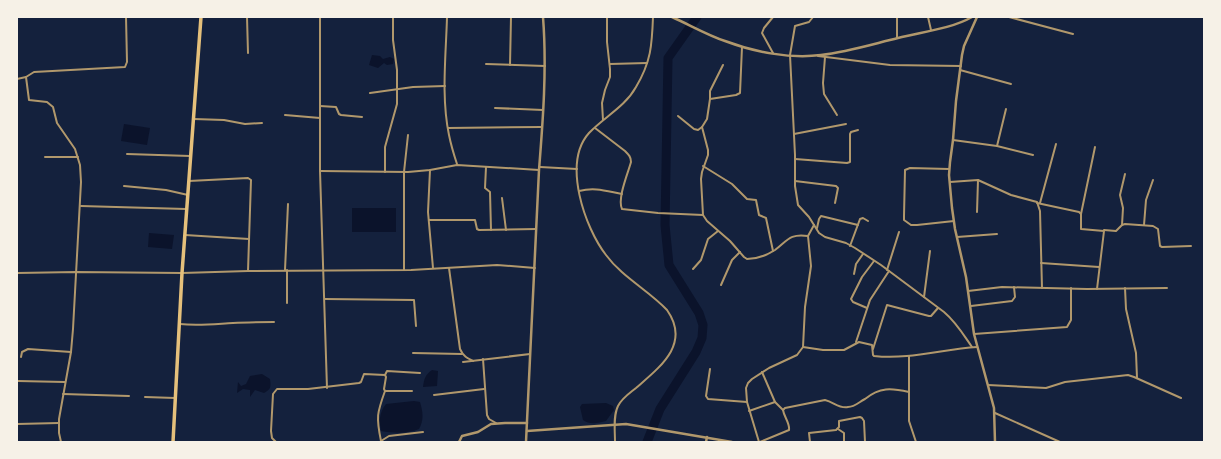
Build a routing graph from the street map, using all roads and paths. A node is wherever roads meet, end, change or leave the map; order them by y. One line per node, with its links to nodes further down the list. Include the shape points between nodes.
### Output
1 (126, 17): 36 (street, via 125,67 34,72)
2 (201, 17): 52 (main road)
3 (247, 17): 23 (street)
4 (320, 17): 43 (street)
5 (392, 17): 40 (street, via 393,47 398,70)
6 (447, 17): 39 (street)
7 (511, 17): 31 (street)
8 (543, 17): 33 (street)
9 (607, 17): 30 (street)
10 (653, 17): 28 (street, via 652,45)
11 (672, 17): 22 (street)
12 (773, 17): 24 (street, via 762,34)
13 (813, 17): 25 (street, via 809,22 794,26)
14 (897, 17): 21 (street)
15 (928, 17): 19 (street)
16 (972, 17): 19 (street)
17 (977, 17): 34 (street, via 964,46)
18 (1009, 17): 20 (street)
19 (931, 30): 21 (street)
20 (1073, 34)
21 (897, 38): 26 (street, via 831,54)
22 (742, 47): 24 (street); 42 (street, via 740,92 736,95)
23 (248, 53)
24 (773, 53): 25 (street)
25 (790, 55): 26 (street); 61 (street)
26 (812, 55): 27 (street)
27 (825, 57): 34 (street, via 890,65); 49 (street, via 824,94)
28 (648, 63): 30 (street); 53 (street, via 636,88 624,103)
29 (486, 64): 31 (street)
30 (610, 64): 53 (street, via 610,77 602,103)
31 (510, 65): 33 (street)
32 (723, 65): 42 (street, via 710,91)
33 (545, 66): 46 (street)
34 (961, 66): 35 (street)
35 (960, 70): 38 (street); 63 (street)
36 (26, 77): 37 (street); 71 (street, via 28,99 47,102 54,107 57,123)
37 (17, 79)
38 (1011, 84)
39 (445, 86): 40 (street); 58 (street)
40 (397, 89): 41 (street); 81 (street, via 396,109 385,147)
41 (370, 93)
42 (710, 99): 57 (street, via 707,119)
43 (320, 106): 50 (street, via 336,107 341,115); 51 (street)
44 (494, 108): 46 (street)
45 (1006, 109): 65 (street)
46 (543, 110): 56 (street)
47 (285, 115): 51 (street)
48 (678, 116): 57 (street, via 694,129)
49 (837, 116)
50 (362, 117)
51 (320, 118): 80 (street)
52 (194, 119): 54 (street); 69 (main road)
53 (603, 121): 59 (street)
54 (262, 123)
55 (846, 124): 61 (street)
56 (543, 127): 58 (street); 76 (street)
57 (702, 127): 74 (street, via 708,150)
58 (448, 128): 73 (street)
59 (594, 128): 77 (street, via 582,144); 91 (street, via 630,155 631,162)
60 (858, 130): 72 (street, via 850,134 850,162)
61 (794, 134): 72 (street)
62 (408, 136): 82 (street)
63 (953, 140): 65 (street); 78 (street)
64 (1056, 144): 96 (street)
65 (997, 146): 68 (street)
66 (1095, 147): 101 (street)
67 (127, 154): 69 (street)
68 (1033, 155)
69 (191, 156): 86 (main road)
70 (45, 157): 71 (street)
71 (78, 157): 98 (street)
72 (795, 159): 87 (street)
73 (457, 165): 75 (street); 79 (street)
74 (703, 166): 102 (street); 124 (street, via 732,184 747,199 756,200 759,215 766,218)
75 (486, 167): 76 (street); 112 (street, via 485,188 490,192)
76 (539, 169): 77 (street); 110 (street)
77 (577, 169): 90 (street)
78 (949, 169): 88 (street); 105 (street, via 905,170 904,220 911,225)
79 (430, 170): 82 (street); 103 (street)
80 (320, 171): 81 (street); 136 (street)
81 (385, 172): 82 (street)
82 (404, 172): 137 (street)
83 (1125, 174): 108 (street, via 1120,195 1123,208)
84 (978, 180): 88 (street); 94 (street, via 1011,195); 100 (street)
85 (1153, 180): 109 (street, via 1146,200)
86 (190, 181): 92 (main road); 121 (street, via 248,178 251,180)
87 (795, 181): 95 (street, via 836,186 838,188); 106 (street, via 798,205)
88 (950, 182): 105 (street)
89 (124, 186): 92 (street)
90 (579, 192): 91 (street, via 595,189); 204 (street, via 584,215 602,250 617,267 667,310 676,330 671,352 619,404)
91 (622, 194): 102 (street, via 622,209)
92 (189, 195): 99 (main road)
93 (502, 198): 113 (street)
94 (1036, 202): 96 (street); 129 (street, via 1040,210)
95 (835, 203)
96 (1040, 203): 101 (street)
97 (288, 204): 135 (street)
98 (80, 206): 99 (street); 140 (street)
99 (188, 210): 118 (main road)
100 (977, 212)
101 (1081, 214): 114 (street, via 1081,229)
102 (703, 215): 115 (street)
103 (429, 220): 112 (street, via 475,220 477,229); 134 (street)
104 (868, 221): 107 (street, via 860,219)
105 (954, 221): 120 (street)
106 (814, 224): 111 (street); 119 (street)
107 (858, 225): 111 (street, via 821,216); 122 (street)
108 (1122, 225): 109 (street); 114 (street, via 1116,231)
109 (1144, 225): 123 (street, via 1158,229 1162,247)
110 (537, 229): 113 (street); 132 (street)
111 (817, 229): 122 (street, via 825,237)
112 (491, 230): 113 (street)
113 (506, 230)
114 (1103, 230): 130 (street, via 1105,233)
115 (718, 231): 126 (street); 133 (street, via 708,240 701,260)
116 (899, 232): 138 (street)
117 (998, 234): 120 (street)
118 (185, 235): 121 (street); 141 (main road)
119 (808, 236): 124 (street, via 793,236); 163 (street, via 811,266)
120 (957, 237): 151 (street)
121 (249, 239): 139 (street)
122 (850, 246): 127 (street)
123 (1191, 246)
124 (773, 251): 126 (street, via 747,259)
125 (930, 251): 152 (street)
126 (740, 252): 144 (street, via 732,260)
127 (863, 254): 128 (street); 143 (street, via 856,264)
128 (874, 261): 138 (street); 156 (street, via 851,299)
129 (1041, 263): 130 (street); 146 (street)
130 (1100, 267): 150 (street)
131 (449, 268): 132 (street, via 497,265); 134 (street); 169 (street)
132 (535, 268): 170 (street)
133 (693, 268)
134 (433, 269): 137 (street)
135 (286, 270): 136 (street); 139 (street); 154 (street)
136 (324, 270): 137 (street); 153 (street)
137 (404, 270)
138 (888, 270): 152 (street); 156 (street)
139 (248, 271): 141 (street)
140 (76, 272): 141 (street); 142 (street); 166 (street)
141 (182, 273): 159 (main road)
142 (17, 274)
143 (854, 274)
144 (721, 285)
145 (1014, 287): 146 (street); 151 (street); 155 (street, via 1012,301)
146 (1042, 288): 147 (street)
147 (1071, 288): 150 (street); 161 (street, via 1071,320 1067,327)
148 (1125, 288): 149 (street); 150 (street); 180 (street, via 1126,309 1136,353)
149 (1167, 288)
150 (1097, 289)
151 (968, 291): 155 (street)
152 (924, 297): 157 (street)
153 (325, 299): 160 (street, via 414,300); 184 (street)
154 (287, 303)
155 (971, 306): 161 (street)
156 (867, 308): 162 (street)
157 (938, 308): 164 (street, via 952,319); 167 (street, via 929,316 887,305)
158 (274, 322): 159 (street, via 235,322 198,326)
159 (180, 324): 193 (main road)
160 (416, 326)
161 (974, 334): 165 (street)
162 (856, 342): 163 (street, via 844,350); 167 (street, via 870,344)
163 (803, 347): 177 (street, via 797,355)
164 (972, 347): 165 (street); 171 (street)
165 (977, 347): 183 (street)
166 (71, 352): 172 (street, via 28,349 22,352); 182 (street)
167 (872, 352): 171 (street, via 877,356)
168 (413, 353): 169 (street)
169 (462, 354): 174 (street)
170 (530, 354): 173 (street); 201 (street)
171 (909, 356): 188 (street)
172 (21, 357)
173 (483, 360): 174 (street); 185 (street)
174 (473, 361): 175 (street)
175 (464, 362)
176 (710, 369): 195 (street, via 706,396 708,399)
177 (762, 372): 195 (street, via 748,383); 196 (street)
178 (420, 373): 179 (street, via 387,371)
179 (385, 375): 184 (street, via 364,374 359,383); 186 (street)
180 (1137, 378): 183 (street, via 1123,375 1065,382 1051,388); 194 (street)
181 (18, 381): 182 (street)
182 (65, 382): 189 (street)
183 (988, 385): 199 (street)
184 (327, 388): 212 (street, via 275,390 271,431)
185 (484, 389): 190 (street); 203 (street, via 487,415)
186 (385, 391): 187 (street); 209 (street, via 378,411)
187 (412, 391)
188 (909, 392): 197 (street, via 883,389 850,407 839,406 825,400); 222 (street, via 909,421)
189 (63, 394): 191 (street); 200 (street)
190 (434, 395)
191 (129, 396)
192 (145, 397): 193 (street)
193 (176, 398): 211 (main road)
194 (1181, 398)
195 (747, 402): 198 (street)
196 (775, 402): 197 (street); 198 (street)
197 (783, 410): 218 (street, via 789,430)
198 (749, 411): 218 (street)
199 (995, 413): 223 (street); 224 (street)
200 (59, 423): 202 (street); 210 (street)
201 (527, 423): 203 (street); 206 (street)
202 (17, 424)
203 (496, 424): 213 (street, via 489,424 478,432 462,436)
204 (615, 424): 206 (street); 208 (street); 215 (street)
205 (838, 429): 219 (street, via 809,433); 220 (street, via 844,433); 221 (street, via 839,421 862,418)
206 (526, 431): 214 (street)
207 (423, 432): 209 (street, via 389,436)
208 (706, 437): 216 (street); 217 (street)
209 (380, 441)
210 (61, 442)
211 (173, 442)
212 (276, 442)
213 (459, 442)
214 (526, 442)
215 (615, 442)
216 (706, 442)
217 (732, 442)
218 (760, 442)
219 (810, 442)
220 (844, 442)
221 (865, 442)
222 (916, 442)
223 (995, 442)
224 (1060, 442)

